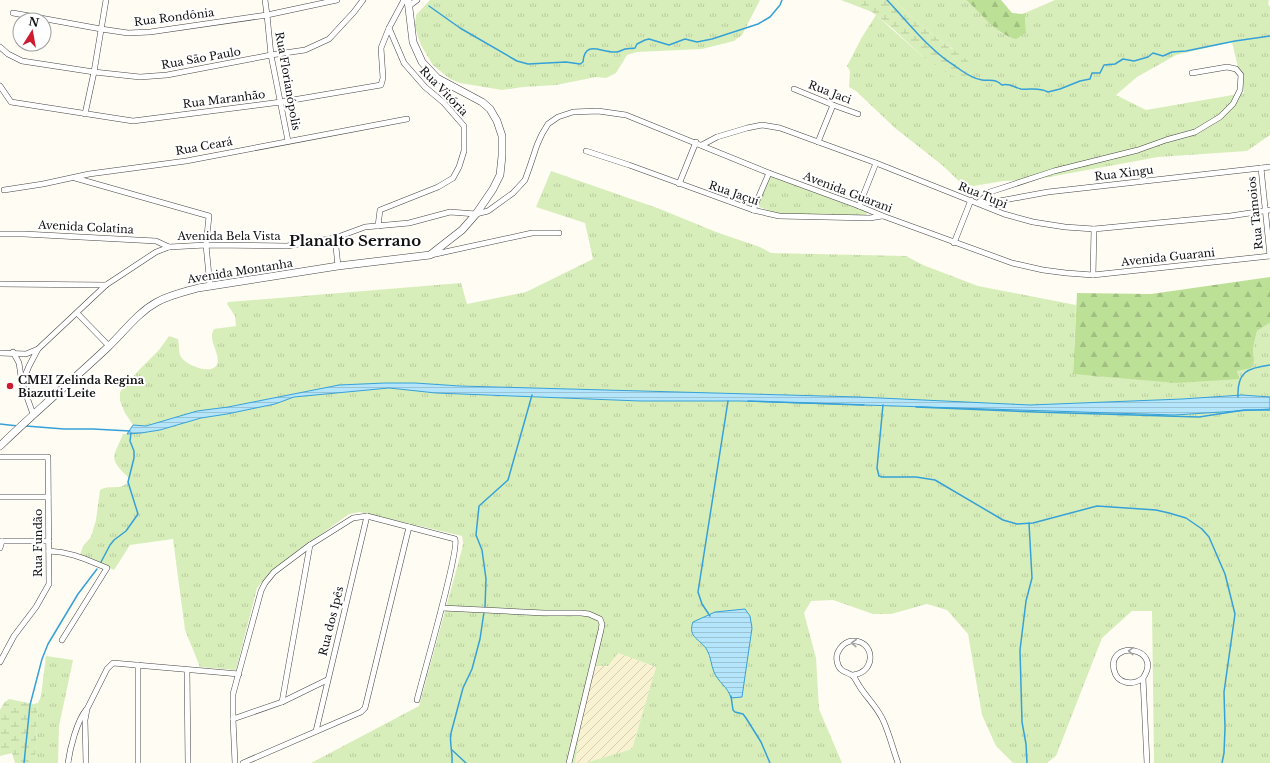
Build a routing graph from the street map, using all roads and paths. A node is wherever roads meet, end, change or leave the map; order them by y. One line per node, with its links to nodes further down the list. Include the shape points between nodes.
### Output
1 (106, 0): 10 (street)
2 (264, 0): 7 (street, Rua Florianópolis)
3 (337, 0): 7 (street, Rua Rondônia)
4 (363, 0): 12 (street, Rua São Paulo, via 329,39 305,50)
5 (417, 0): 6 (street)
6 (407, 2): 9 (street); 34 (street, via 413,42 422,62 437,78 482,102 497,121 502,136 500,175)
7 (267, 15): 10 (street, Rua Rondônia, via 150,32 128,33); 12 (street, Rua Florianópolis)
8 (52, 21): 10 (street, Rua Rondônia)
9 (389, 28): 17 (street, Rua Maranhão, via 381,48 381,85); 43 (street, Rua Vitória, via 404,63 464,126 464,151 453,178 438,187 380,210)
10 (101, 29): 13 (street)
11 (0, 47): 13 (street, Rua São Paulo, via 22,60)
12 (271, 55): 13 (street, Rua São Paulo, via 167,75 140,77); 17 (street, Rua Florianópolis)
13 (94, 72): 19 (street)
14 (1192, 73): 36 (street, via 1227,67 1236,69 1241,75 1240,90 1233,104 1220,117 1195,132 1138,150 1054,171 990,192)
15 (0, 86): 19 (street, Rua Maranhão, via 11,102)
16 (794, 89): 18 (street, Rua Jaci)
17 (281, 102): 19 (street, Rua Maranhão, via 133,121); 22 (street, Rua Florianópolis)
18 (833, 105): 20 (street, Rua Jaci); 24 (street)
19 (85, 114)
20 (858, 114)
21 (407, 120): 22 (street, Rua Ceará)
22 (288, 141): 31 (street, Rua Ceará)
23 (696, 142): 25 (street, Avenida Guarani); 32 (street); 38 (street, Avenida Guarani, via 626,115 598,111 572,112 548,124 524,180 513,193)
24 (818, 142): 25 (street, Rua Tupi, via 780,128 762,125 732,132); 27 (street, Rua Tupi)
25 (702, 145): 30 (street, Avenida Guarani)
26 (586, 151): 32 (street, Rua Jaçuí)
27 (876, 163): 35 (street, Rua Tupi); 37 (street)
28 (1270, 167): 29 (street, Rua Xingu)
29 (1261, 168): 36 (street, Rua Xingu, via 1048,192); 40 (street, Rua Tamoios)
30 (768, 173): 37 (street, Avenida Guarani); 39 (street)
31 (74, 177): 33 (street, Rua Ceará); 49 (street, via 209,216)
32 (679, 184): 39 (street, Rua Jaçuí)
33 (4, 190)
34 (486, 198): 38 (street, via 489,204); 41 (street)
35 (970, 200): 36 (street, Rua Tupi); 48 (street)
36 (980, 204): 44 (street, Rua Tupi, via 1033,222)
37 (859, 206): 42 (street, Avenida Guarani)
38 (495, 207): 41 (street, Avenida Guarani, via 488,212)
39 (753, 210): 42 (street, Rua Jaçuí, via 785,216)
40 (1267, 210): 44 (street, Rua Tupi); 52 (street, Rua Tamoios)
41 (476, 214): 43 (street, Avenida Bela Vista, via 450,212 409,223); 51 (street, via 462,230)
42 (883, 216): 48 (street, Avenida Guarani)
43 (378, 226): 47 (street, Avenida Bela Vista, via 365,227)
44 (1094, 229): 54 (street)
45 (559, 233): 51 (street, via 532,233)
46 (0, 234): 50 (street, Avenida Colatina, via 156,241)
47 (335, 238): 49 (street, Avenida Bela Vista, via 286,246); 53 (street)
48 (954, 243): 54 (street, Avenida Guarani, via 1012,263 1043,270)
49 (206, 245): 50 (street, Avenida Bela Vista); 57 (street)
50 (169, 247): 56 (street, Avenida Bela Vista, via 156,252)
51 (430, 255): 53 (street, Avenida Montanha)
52 (1270, 256): 54 (street, Avenida Guarani)
53 (338, 266): 57 (street, Avenida Montanha)
54 (1093, 275)
55 (0, 284): 56 (street)
56 (106, 285): 58 (street, Avenida Bela Vista)
57 (210, 286): 59 (street, Avenida Montanha, via 156,302 136,317)
58 (77, 313): 59 (street); 60 (street, Avenida Bela Vista)
59 (109, 346): 64 (street, Avenida Montanha)
60 (38, 349): 61 (street, via 26,354); 63 (street, Avenida Bela Vista)
61 (13, 352): 62 (street); 63 (street, via 19,363)
62 (0, 353)
63 (22, 383): 64 (street)
64 (31, 417): 65 (street, Avenida Montanha)
65 (0, 446)
66 (0, 457): 68 (street, Rua Fundão, via 48,457)
67 (0, 497): 68 (street)
68 (48, 497): 72 (street, Rua Fundão)
69 (367, 516): 70 (street); 73 (street, via 353,518); 84 (street, Rua dos Ipês)
70 (408, 527): 76 (street, via 456,541); 89 (street, via 365,708)
71 (1, 541): 72 (street); 74 (street)
72 (49, 541): 75 (street, Rua Fundão)
73 (310, 545): 81 (street, via 274,572 265,583); 86 (street)
74 (0, 548)
75 (49, 551): 77 (street, via 76,555 108,568); 78 (street, Rua Fundão, via 48,584 36,608 14,636)
76 (442, 608): 85 (street); 96 (street, via 585,613 600,619 601,630)
77 (62, 640)
78 (0, 662)
79 (138, 665): 80 (street); 87 (street, via 109,665); 92 (street)
80 (187, 670): 81 (street); 93 (street)
81 (239, 674): 88 (street, via 234,694)
82 (853, 675): 82 (street, one-way to 82, via 863,672 870,663 867,648 858,642 847,643 839,650 837,656 842,671); 97 (street, via 883,719)
83 (1143, 678): 83 (street, one-way to 83, via 1147,669 1143,655 1129,649 1120,653 1113,667 1116,676 1129,684); 98 (street)
84 (328, 680): 86 (street); 89 (street, Rua dos Ipês)
85 (417, 700)
86 (282, 702): 88 (street)
87 (87, 709): 90 (street, via 81,716); 91 (street)
88 (233, 719): 94 (street)
89 (316, 731): 95 (street)
90 (68, 763)
91 (86, 763)
92 (138, 763)
93 (188, 763)
94 (235, 763)
95 (243, 763)
96 (569, 763)
97 (898, 763)
98 (1146, 763)

